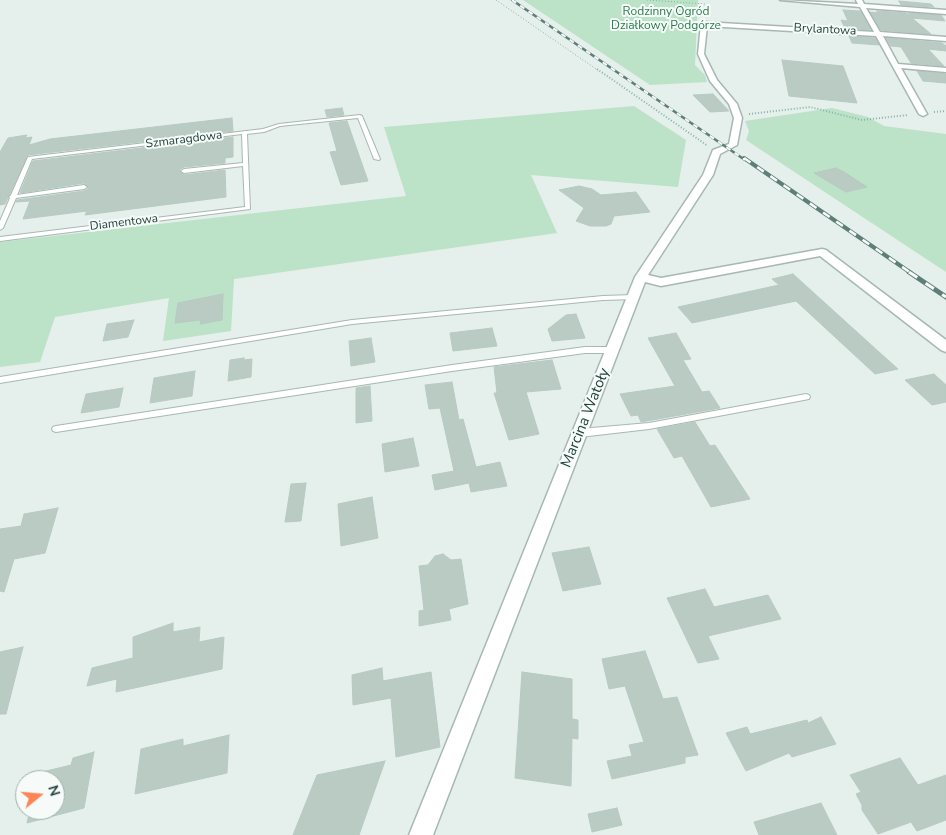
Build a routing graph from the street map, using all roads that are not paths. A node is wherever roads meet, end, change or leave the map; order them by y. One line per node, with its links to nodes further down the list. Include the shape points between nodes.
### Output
1 (782, 0): 2 (street)
2 (861, 3): 3 (street); 4 (street)
3 (946, 12)
4 (879, 34): 5 (street, Brylantowa); 6 (street); 10 (street, Brylantowa, via 704,24 701,54 714,81 733,104 737,116 733,146)
5 (946, 39)
6 (898, 66): 7 (street); 8 (street)
7 (946, 70)
8 (924, 114)
9 (244, 133): 11 (lane, Szmaragdowa, via 279,125 360,116); 12 (lane); 15 (lane, Szmaragdowa, via 30,158)
10 (716, 152): 18 (street, Marcina Watoły, via 708,175)
11 (377, 159)
12 (246, 164): 13 (lane); 17 (lane, Diamentowa, via 248,208)
13 (184, 171)
14 (84, 187): 15 (lane)
15 (12, 197): 16 (lane)
16 (0, 228)
17 (0, 239)
18 (641, 277): 19 (street, Marcina Watoły); 20 (street, via 661,282 822,252)
19 (633, 297): 21 (street, Marcina Watoły); 22 (lane, via 352,322)
20 (946, 347)
21 (612, 350): 24 (lane, via 585,350 452,368); 25 (street, Marcina Watoły)
22 (0, 380)
23 (806, 397): 25 (lane, via 649,426)
24 (56, 429)
25 (580, 433): 26 (street, Marcina Watoły)
26 (421, 835)

